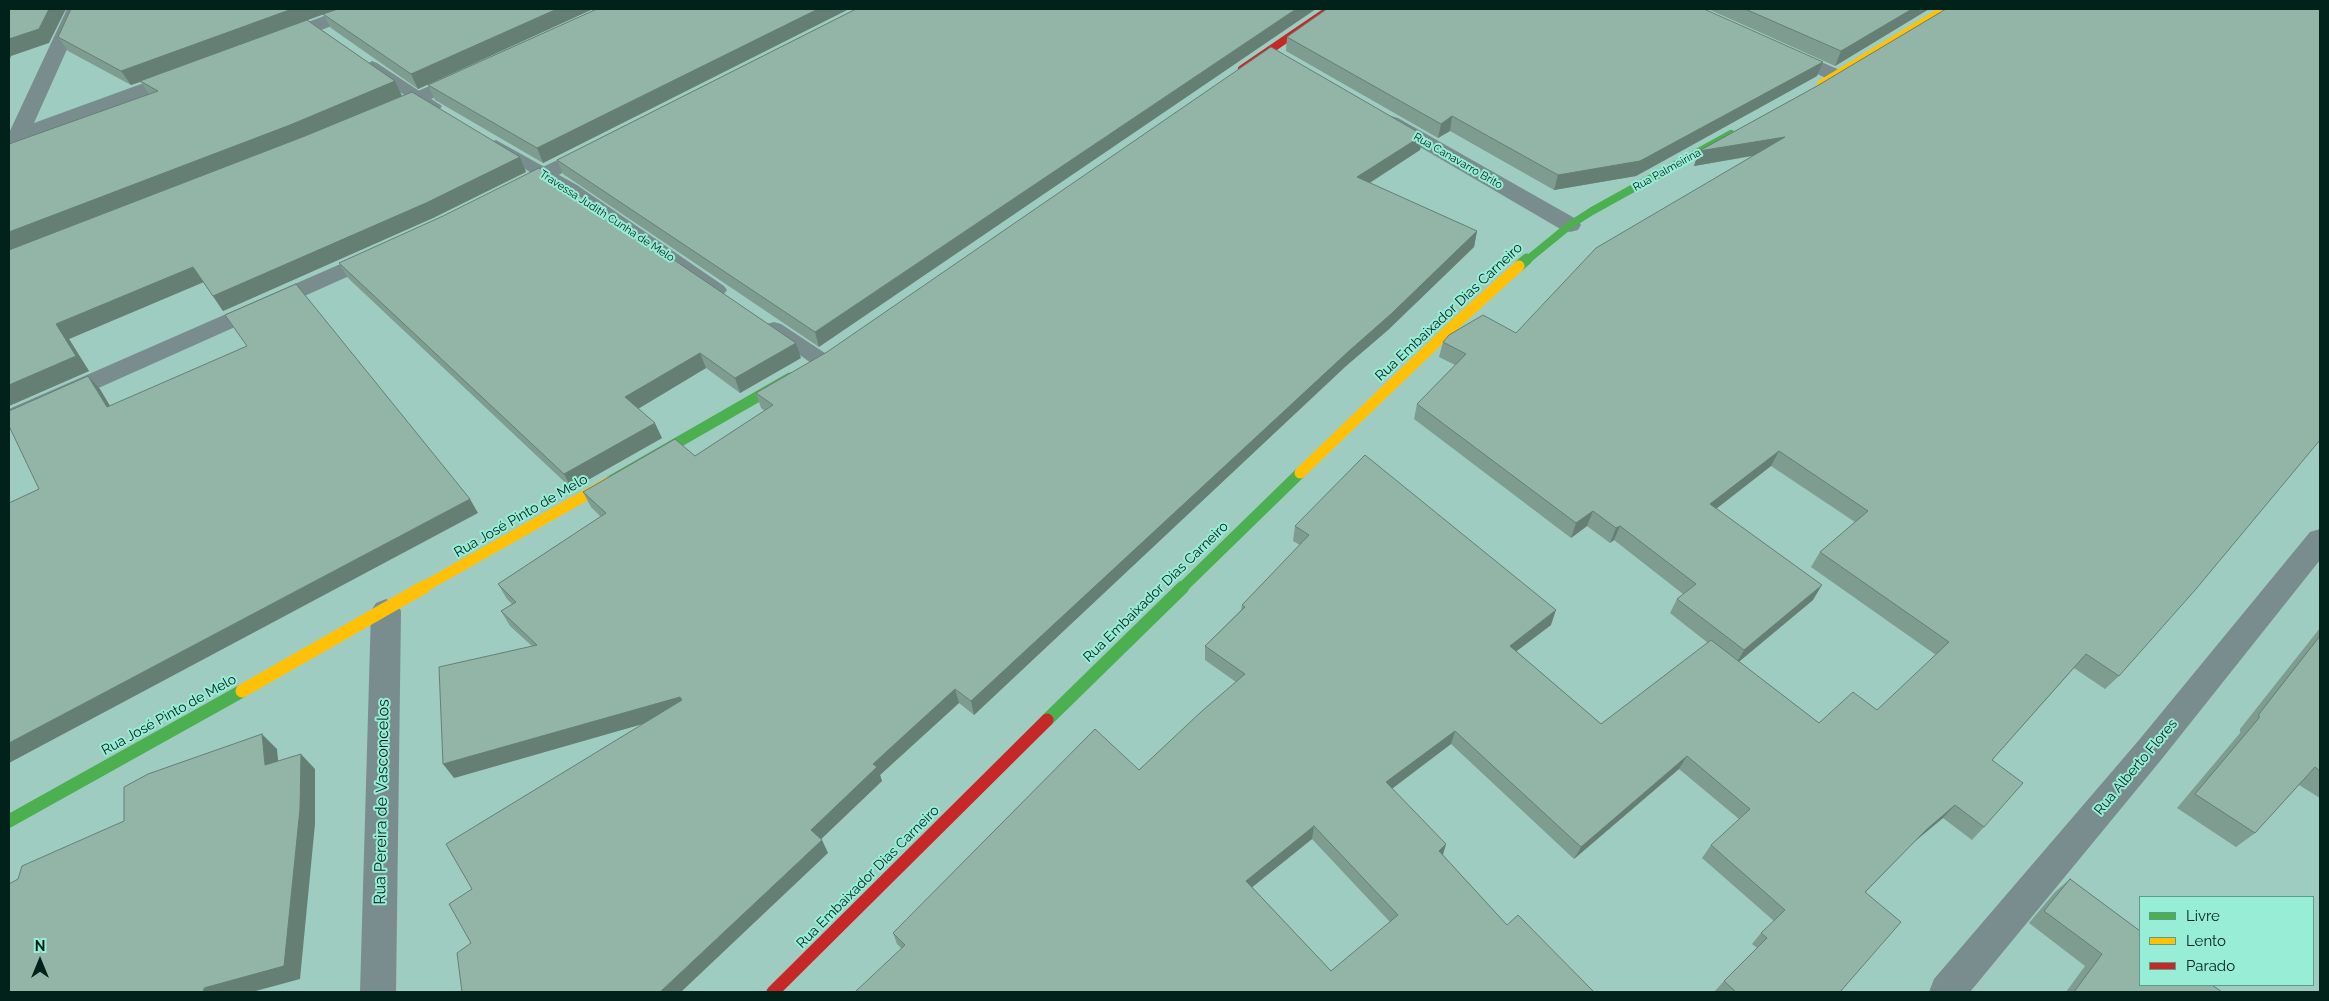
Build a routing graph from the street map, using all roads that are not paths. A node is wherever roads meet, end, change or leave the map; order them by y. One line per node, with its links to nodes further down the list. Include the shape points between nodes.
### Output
1 (76, 9): 18 (street)
2 (359, 9): 6 (street, via 322,31)
3 (1330, 9): 10 (street, via 1277,56)
4 (1945, 9): 11 (street)
5 (1767, 44): 11 (street)
6 (259, 47)
7 (360, 57): 13 (lane)
8 (480, 70): 13 (street)
9 (194, 71): 18 (street)
10 (1236, 73)
11 (1835, 75): 12 (street)
12 (1811, 90)
13 (418, 98): 15 (lane); 16 (street)
14 (1372, 111): 23 (street, Rua Canavarro Brito)
15 (446, 114)
16 (366, 120)
17 (1744, 127): 23 (street, Rua Palmeirina)
18 (13, 138)
19 (486, 138): 21 (lane, Travessa Judith Cunha de Melo)
20 (610, 140): 21 (street)
21 (544, 174): 22 (street); 25 (lane, Travessa Judith Cunha de Melo, via 571,189)
22 (493, 200)
23 (1570, 225): 33 (street, Rua Embaixador Dias Carneiro, via 1519,266 1424,354)
24 (397, 246): 28 (street)
25 (732, 300)
26 (756, 316): 27 (lane)
27 (817, 362): 30 (street, Rua José Pinto de Melo)
28 (9, 419)
29 (2320, 540): 34 (street, Rua Alberto Flores, via 2150,750)
30 (386, 611): 31 (street, Rua José Pinto de Melo); 32 (street, Rua Pereira de Vasconcelos)
31 (9, 821)
32 (378, 992)
33 (773, 992)
34 (1947, 992)

